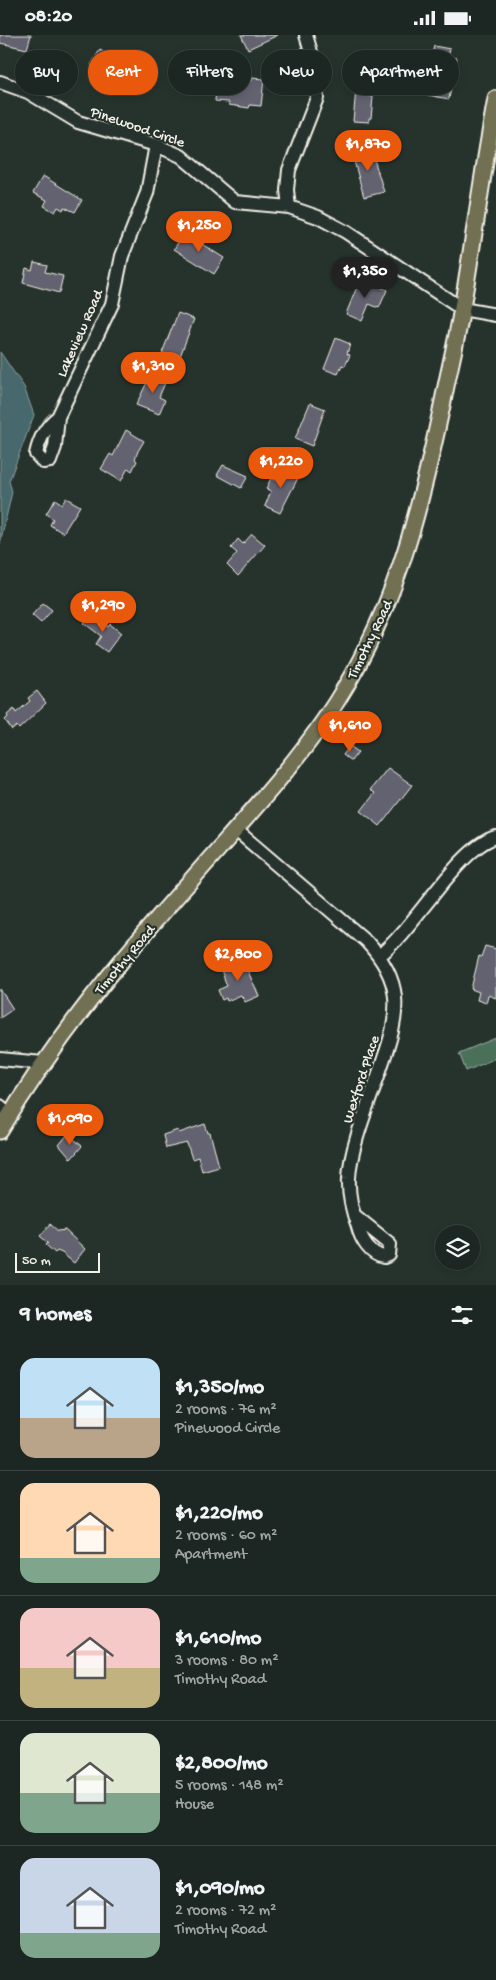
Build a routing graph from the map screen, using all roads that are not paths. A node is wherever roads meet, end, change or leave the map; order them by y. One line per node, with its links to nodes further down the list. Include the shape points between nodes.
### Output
1 (306, 35): 6 (street, via 315,66 316,98 289,170)
2 (0, 82): 5 (street, Pinewood Circle, via 28,92 78,122)
3 (496, 99): 4 (main road, Timothy Road)
4 (493, 131): 7 (main road, Timothy Road)
5 (156, 145): 6 (street, Pinewood Circle, via 181,156 235,202); 9 (street, Lakeview Road, via 147,193 122,256 112,304)
6 (289, 207): 7 (street, Pinewood Circle, via 346,232)
7 (462, 309): 8 (street); 10 (main road, Timothy Road, via 422,499 390,597 355,669 326,718 287,771)
8 (496, 315)
9 (58, 417)
10 (236, 830): 12 (street, Wexford Place, via 366,941); 14 (main road, Timothy Road, via 108,976)
11 (496, 837): 12 (street, via 484,842 464,860 404,933)
12 (379, 956): 17 (street, Wexford Place, via 394,989 394,1022 351,1159 349,1189)
13 (0, 1059): 14 (street)
14 (43, 1063): 15 (main road, Timothy Road)
15 (5, 1110): 16 (main road, Timothy Road)
16 (0, 1131)
17 (354, 1215)

